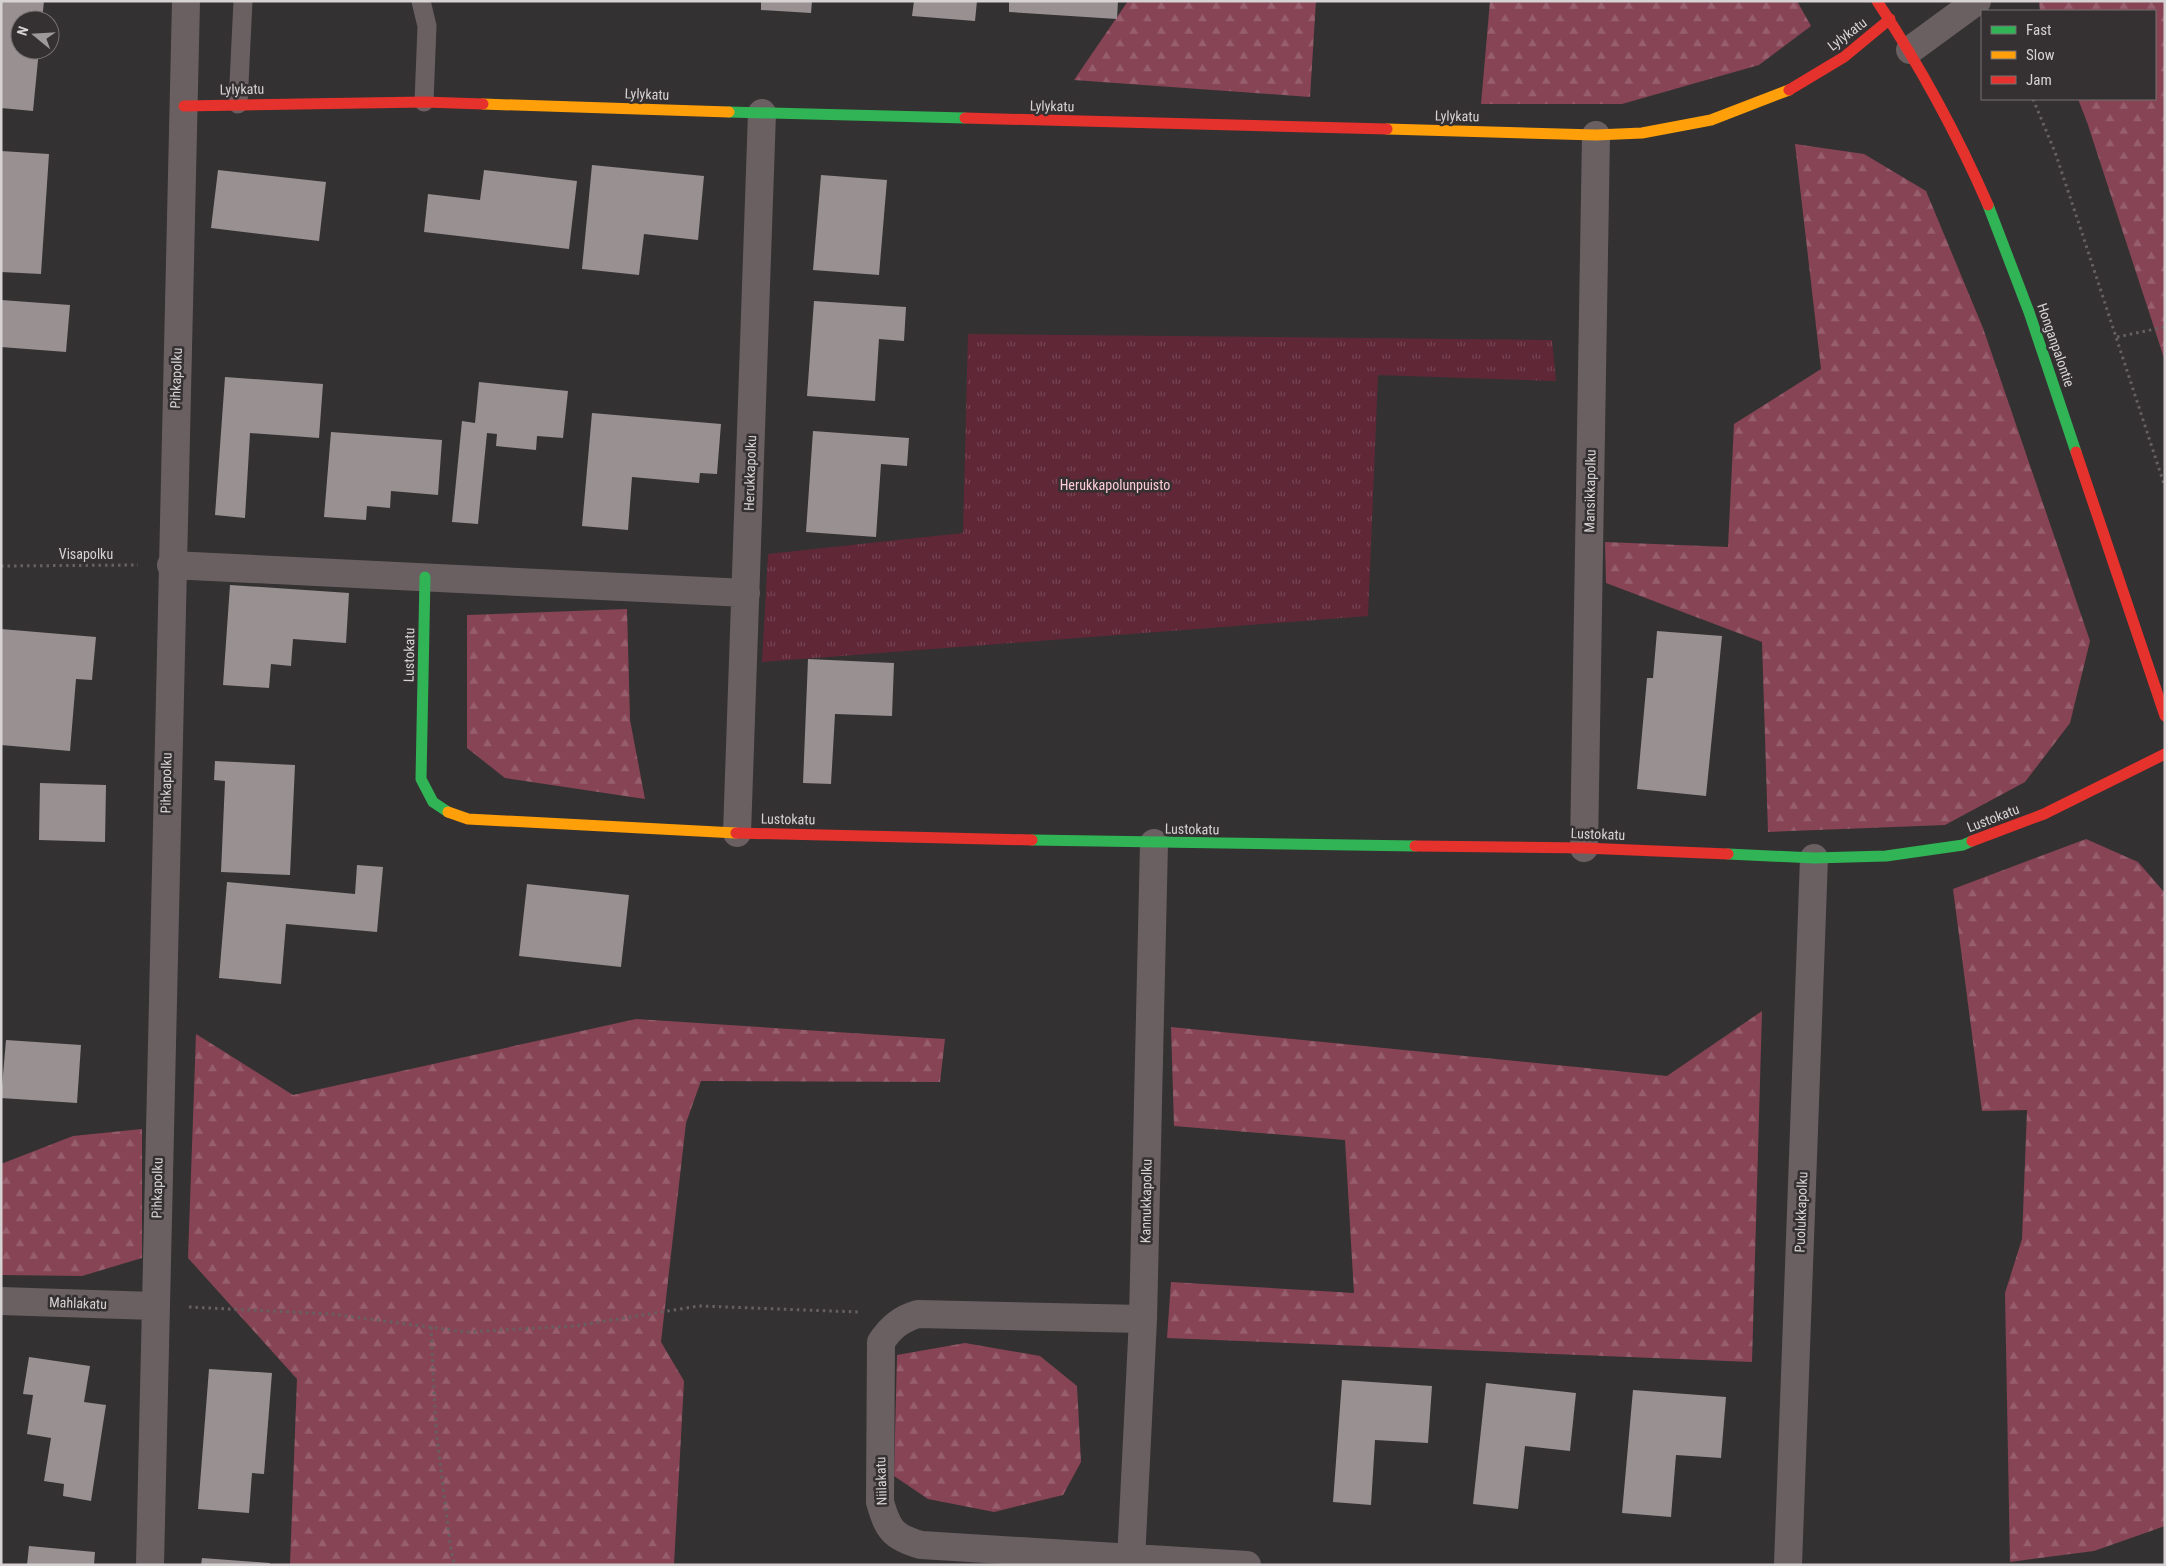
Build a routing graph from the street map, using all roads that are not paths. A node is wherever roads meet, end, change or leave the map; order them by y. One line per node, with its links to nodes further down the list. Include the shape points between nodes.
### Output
1 (186, 1): 10 (street, Pihkapolku)
2 (243, 1): 9 (lane)
3 (421, 1): 8 (lane, via 427,26)
4 (1878, 1): 6 (street, Honganpalontie)
5 (1977, 1): 7 (street)
6 (1890, 19): 7 (street, Honganpalontie); 12 (street, Lylykatu, via 1844,57 1790,90 1711,120 1642,133)
7 (1910, 50): 16 (street, Honganpalontie, via 1943,107 1974,173 2038,336)
8 (424, 102): 9 (street, Lylykatu); 11 (street, Lylykatu)
9 (238, 104): 10 (street, Lylykatu)
10 (184, 106): 13 (street, Pihkapolku)
11 (762, 113): 12 (street, Lylykatu); 15 (street, Herukkapolku)
12 (1596, 135): 20 (street, Mansikkapolku)
13 (171, 565): 14 (street); 23 (street, Pihkapolku)
14 (425, 577): 15 (street); 18 (street, Lustokatu, via 421,779 428,799 445,812 468,819)
15 (746, 593): 18 (street, Herukkapolku)
16 (2165, 716)
17 (2165, 754): 21 (street, Lustokatu, via 2044,814 1962,845 1886,856)
18 (736, 833): 19 (street, Lustokatu)
19 (1154, 843): 20 (street, Lustokatu); 24 (street, Kannukkapolku)
20 (1584, 848): 21 (street, Lustokatu)
21 (1814, 858): 28 (street, Puolukkapolku)
22 (1, 1301): 23 (street, Mahlakatu)
23 (154, 1306): 26 (street, Pihkapolku)
24 (1143, 1319): 25 (street, Kannukkapolku); 25 (street, Niilakatu, via 918,1314 905,1317 881,1342 880,1502 886,1524 900,1539 922,1546)
25 (1131, 1560): 27 (street, Niilakatu)
26 (150, 1565)
27 (1247, 1565)
28 (1788, 1565)

